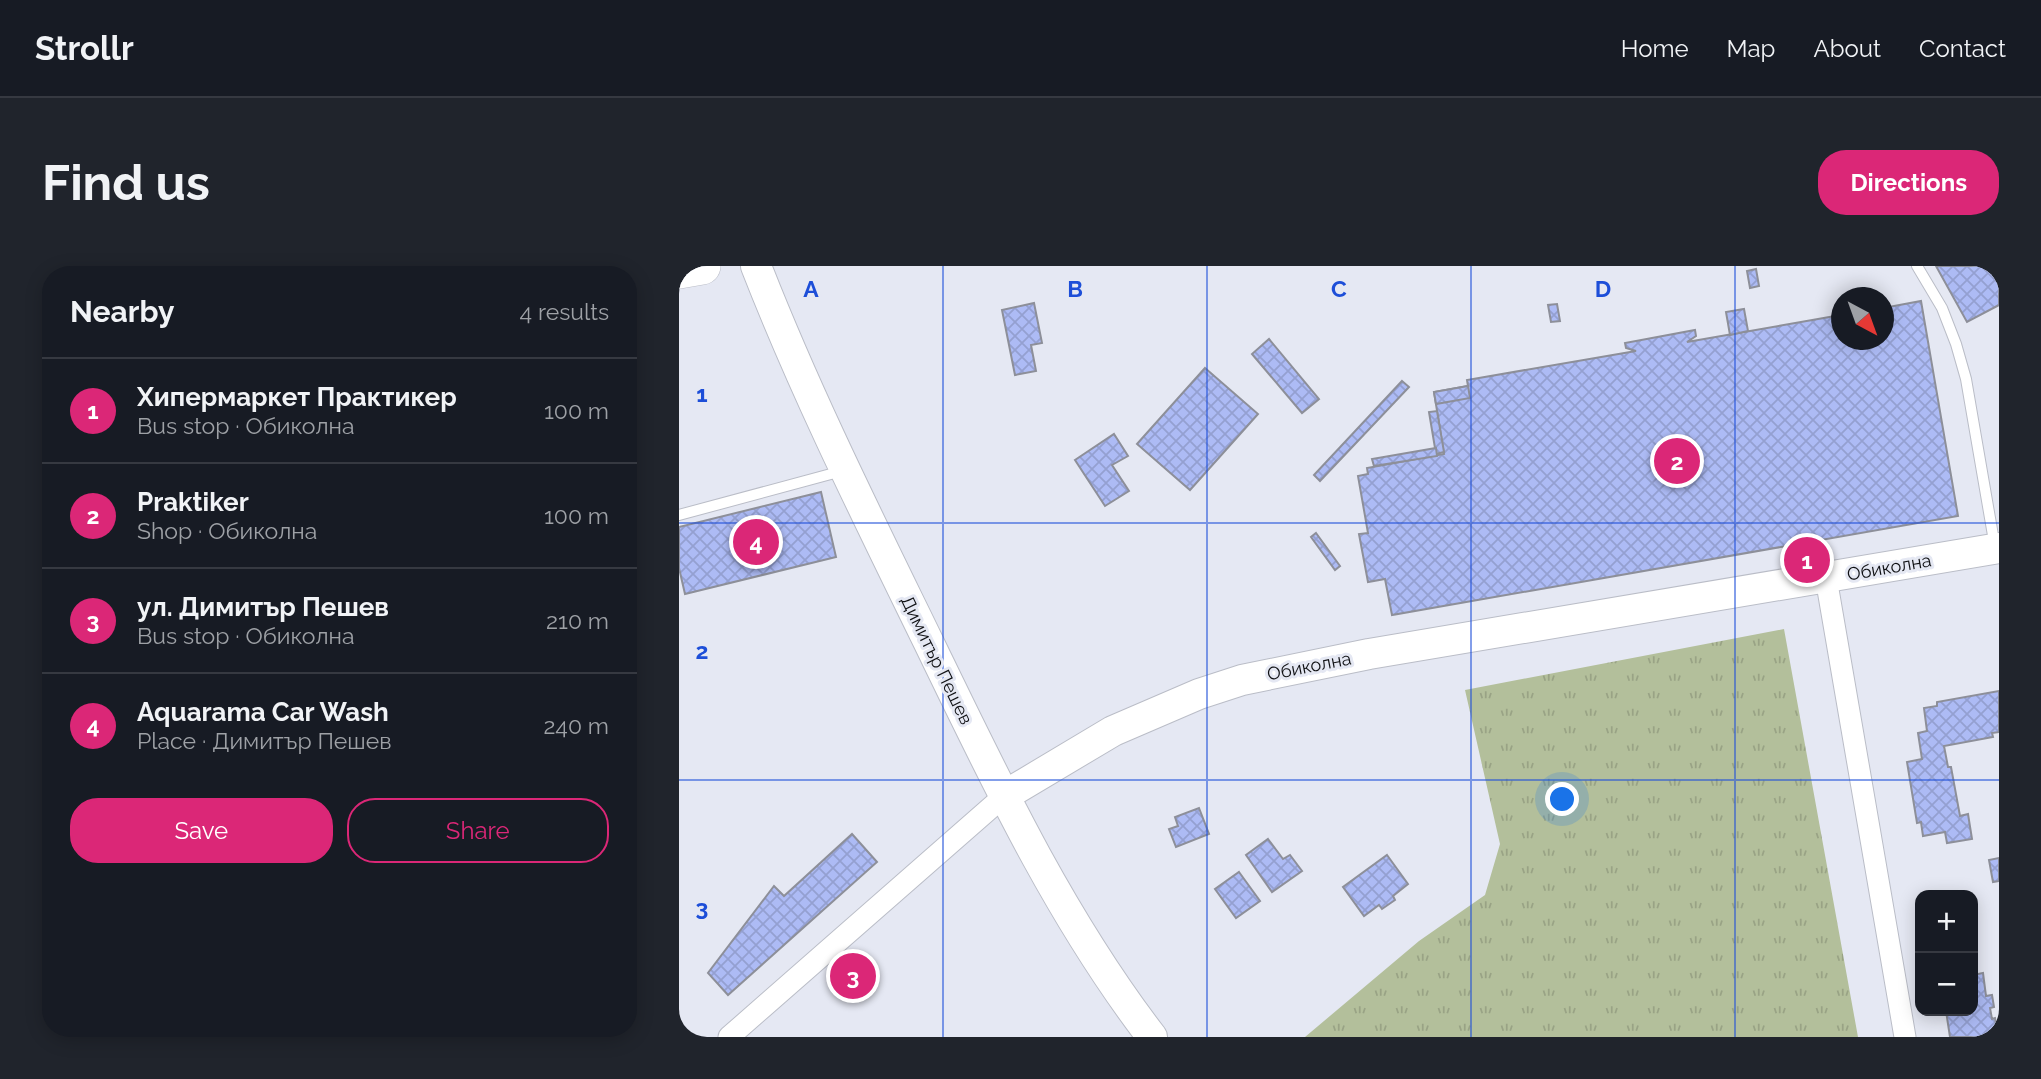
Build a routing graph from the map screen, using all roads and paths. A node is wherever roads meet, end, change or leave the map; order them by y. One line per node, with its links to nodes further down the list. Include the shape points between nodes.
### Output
1 (702, 266): 4 (highway)
2 (755, 266): 5 (street, Димитър Пешев)
3 (1917, 266): 7 (lane, via 1941,308 1966,379)
4 (679, 270)
5 (845, 470): 6 (lane); 9 (street, Димитър Пешев)
6 (679, 515)
7 (1997, 548): 8 (street, Обиколна)
8 (1826, 578): 9 (street, Обиколна, via 1369,654 1242,680 1113,731); 12 (street)
9 (1005, 796): 10 (street, Обиколна); 11 (street, Димитър Пешев, via 1076,927)
10 (729, 1037)
11 (1152, 1037)
12 (1905, 1037)

